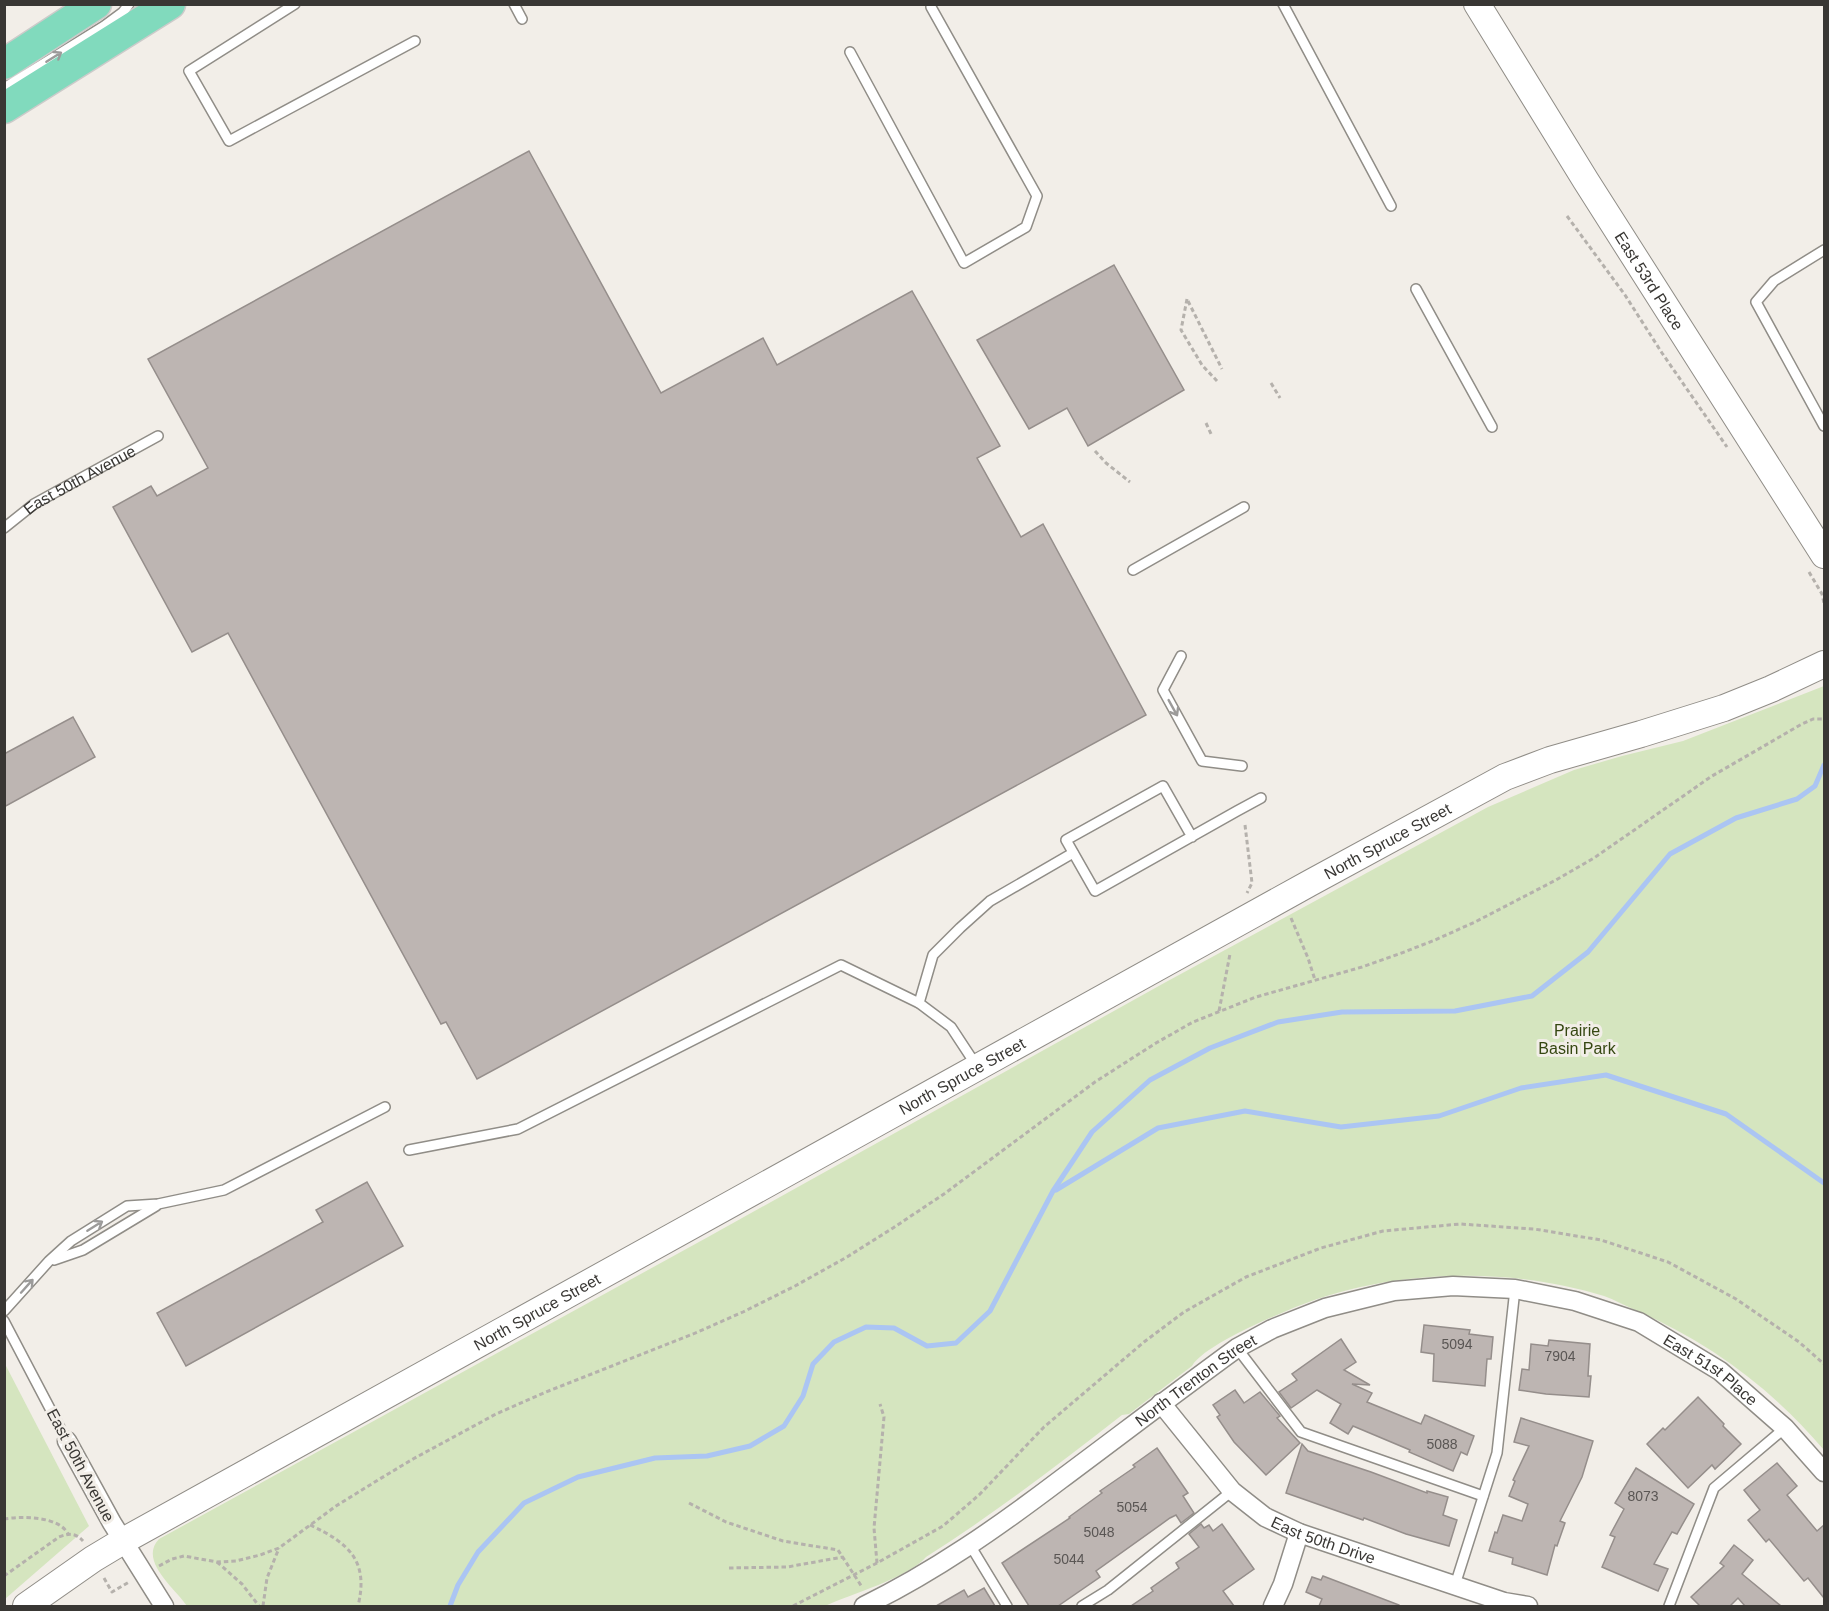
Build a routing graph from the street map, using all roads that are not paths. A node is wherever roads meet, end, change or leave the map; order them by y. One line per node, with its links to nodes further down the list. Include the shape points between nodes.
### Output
1 (96, 4): 12 (main road)
2 (129, 4): 13 (lane, one-way to 2, via 104,26)
3 (170, 4): 14 (main road)
4 (295, 4): 10 (lane, via 189,72 229,141)
5 (514, 4): 9 (lane)
6 (1283, 4): 15 (lane)
7 (1477, 4): 23 (street, East 53rd Place)
8 (931, 7): 11 (lane, via 1037,196 1026,227 964,263)
9 (522, 19)
10 (415, 41)
11 (850, 52)
12 (4, 64)
13 (4, 88)
14 (4, 108)
15 (1391, 206)
16 (1824, 250): 18 (lane, via 1774,281 1756,302)
17 (1416, 289): 19 (lane)
18 (1824, 426)
19 (1492, 427)
20 (158, 436): 22 (lane, East 50th Avenue, via 33,504)
21 (1244, 507): 24 (lane)
22 (4, 528)
23 (1815, 560)
24 (1133, 570)
25 (1181, 656): 27 (lane, one-way to 27, via 1163,690 1174,711 1202,761)
26 (1824, 664): 32 (street, North Spruce Street, via 1724,708 1505,777)
27 (1242, 766)
28 (1261, 798): 29 (lane)
29 (1192, 837): 30 (lane, via 1095,891); 30 (lane, via 1162,786 1066,840)
30 (1073, 853): 31 (lane, via 990,901 960,928 933,955)
31 (919, 1003): 32 (lane, via 951,1027); 34 (lane, via 841,965 519,1129)
32 (977, 1067): 49 (street, North Spruce Street)
33 (385, 1107): 35 (lane, via 224,1190)
34 (409, 1150)
35 (158, 1204): 36 (lane, via 83,1250); 36 (lane, one-way to 35, via 70,1241 127,1206)
36 (49, 1261): 39 (lane, one-way to 36)
37 (1515, 1288): 38 (street, North Trenton Street); 41 (street, North Trenton Street, via 1453,1286 1395,1291 1325,1308); 47 (lane, via 1497,1453)
38 (1575, 1301): 43 (street, East 51st Place, via 1639,1322 1720,1371)
39 (4, 1311)
40 (4, 1321): 44 (lane, East 50th Avenue)
41 (1237, 1348): 42 (street, North Trenton Street); 47 (lane, via 1302,1432)
42 (1161, 1403): 46 (street, East 50th Drive); 50 (street, North Trenton Street)
43 (1785, 1428): 45 (street, East 51st Place); 60 (lane, via 1714,1488)
44 (67, 1441): 49 (street, East 50th Avenue)
45 (1824, 1472)
46 (1232, 1491): 48 (street, East 50th Drive, via 1265,1518); 57 (lane, via 1108,1590)
47 (1483, 1496): 51 (lane)
48 (1299, 1533): 51 (street, East 50th Drive); 58 (street)
49 (123, 1541): 53 (street, North Spruce Street); 54 (street, East 50th Avenue)
50 (970, 1545): 52 (street, North Trenton Street); 56 (lane)
51 (1455, 1585): 59 (street, East 50th Drive)
52 (896, 1600): 55 (street, North Trenton Street)
53 (26, 1606)
54 (164, 1606)
55 (864, 1606)
56 (1007, 1606)
57 (1082, 1606)
58 (1273, 1606)
59 (1528, 1606)
60 (1669, 1606)

